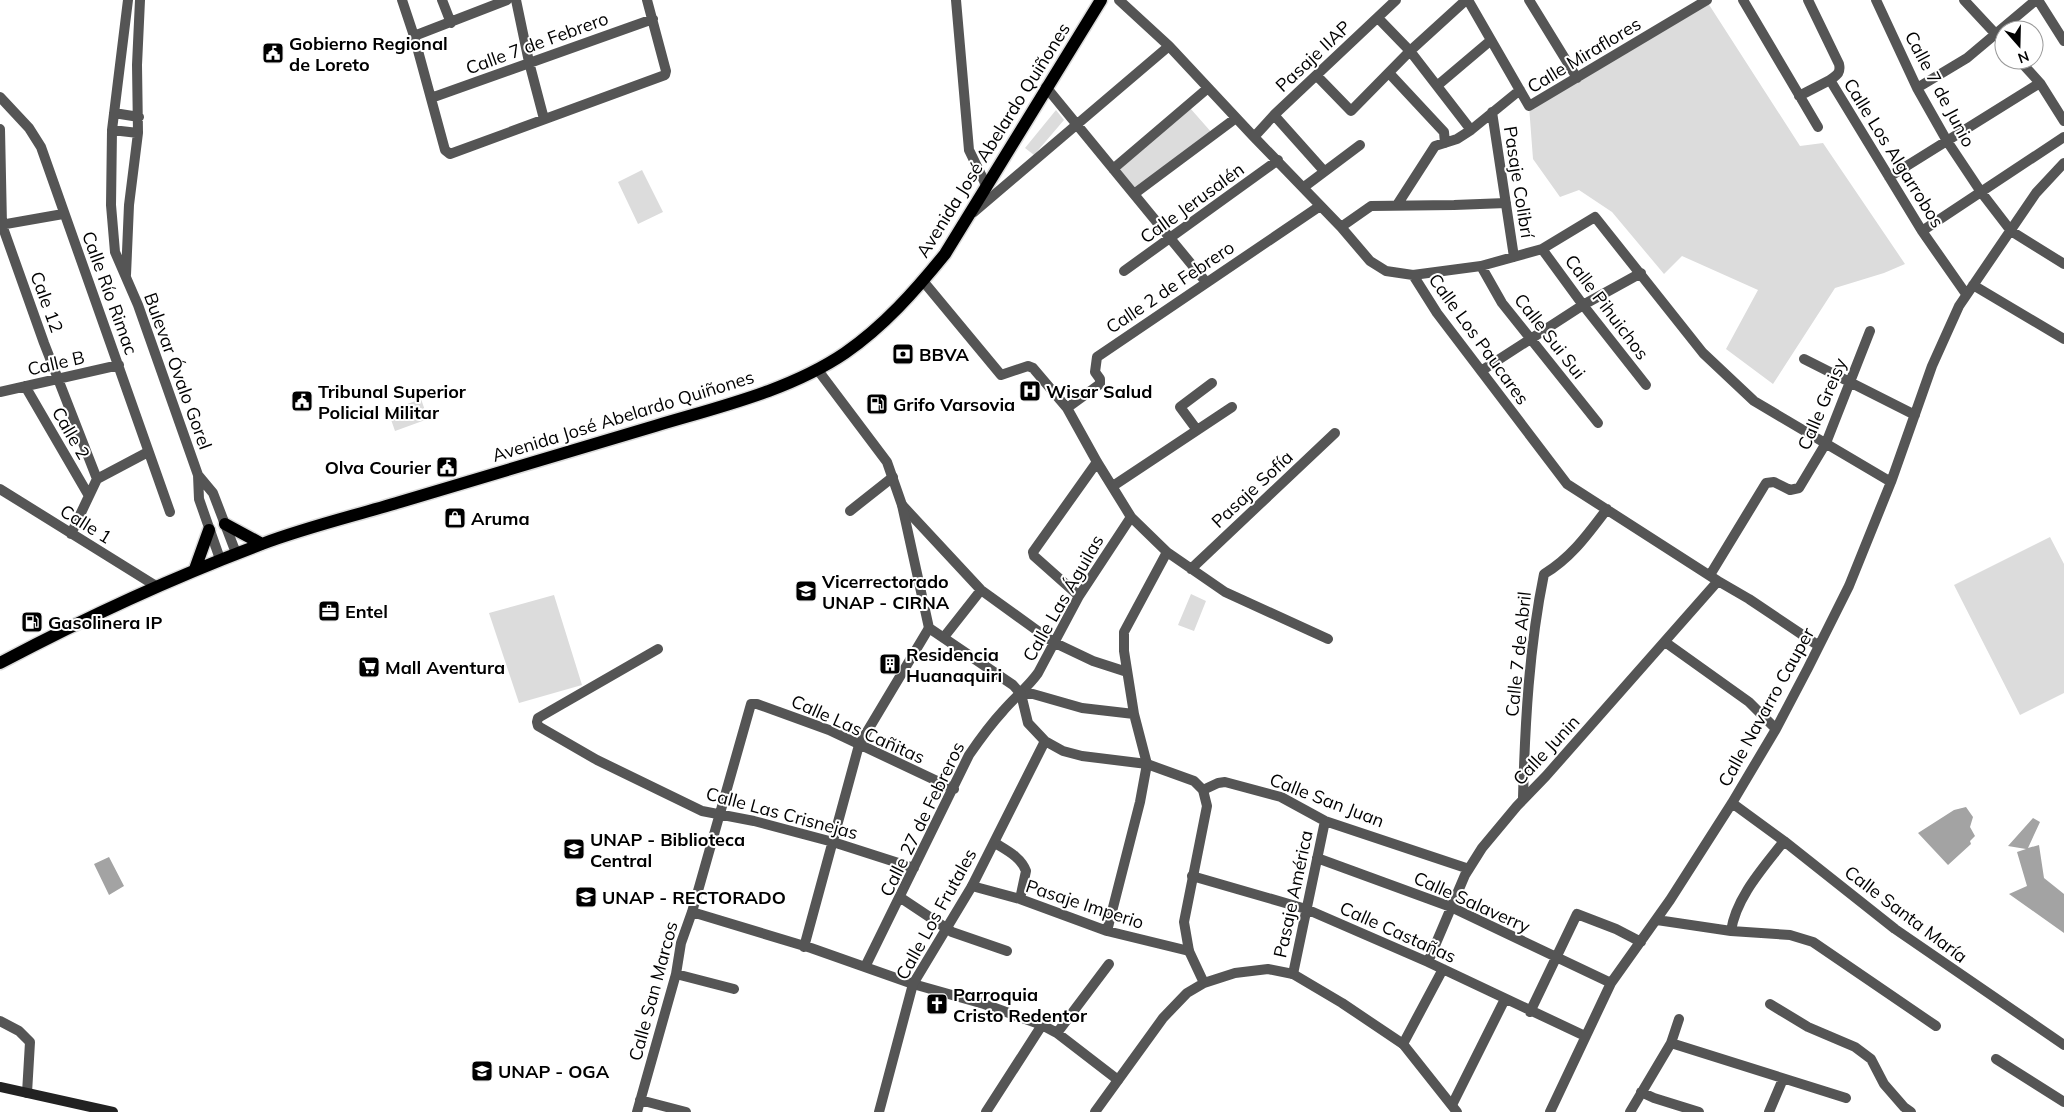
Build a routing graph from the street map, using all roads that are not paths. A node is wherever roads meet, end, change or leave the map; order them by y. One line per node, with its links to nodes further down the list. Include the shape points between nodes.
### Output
1 (128, 0): 47 (street, Bulevar Óvalo Gorel)
2 (140, 0): 49 (street, Bulevar Óvalo Gorel)
3 (402, 0): 25 (street)
4 (442, 0): 23 (street)
5 (507, 0): 23 (street)
6 (516, 0): 31 (street)
7 (647, 0): 21 (street)
8 (956, 0): 70 (street, via 969,150)
9 (1101, 0): 39 (main road, Avenida José Abelardo Quiñones)
10 (1119, 0): 29 (street, Calle Los Paucares)
11 (1396, 0): 20 (street, Pasaje IIAP)
12 (1467, 0): 28 (street); 30 (street)
13 (1529, 0): 35 (street)
14 (1707, 0): 35 (street, Calle Miraflores)
15 (1743, 0): 43 (street)
16 (1808, 0): 36 (street, Calle Los Algarrobos, via 1839,64 1838,74)
17 (1876, 0): 41 (street, Calle 7 de Junio)
18 (1964, 0): 24 (street)
19 (2037, 0): 22 (street); 27 (street)
20 (1378, 18): 30 (street); 34 (street, Pasaje IIAP)
21 (653, 19): 31 (street, Calle 7 de Febrero); 51 (street, via 666,71 663,77)
22 (2013, 20)
23 (451, 23): 25 (street)
24 (1994, 32)
25 (414, 36): 45 (street)
26 (1994, 36): 41 (street, via 1967,58)
27 (2064, 41)
28 (1490, 42): 38 (street); 42 (street)
29 (1169, 46): 40 (street, Calle Los Paucares); 53 (street)
30 (1410, 51): 33 (street); 38 (street)
31 (529, 62): 45 (street, Calle 7 de Febrero); 51 (street)
32 (2028, 70): 37 (street)
33 (1389, 73): 34 (street, via 1350,110); 62 (street, via 1444,132)
34 (1317, 76): 48 (street, Pasaje IIAP)
35 (1577, 78): 42 (street, Calle Miraflores, via 1529,106)
36 (1830, 80): 43 (street); 68 (street, Calle Los Algarrobos)
37 (2040, 83): 52 (street); 61 (street)
38 (1438, 85): 57 (street)
39 (1046, 87): 53 (street); 70 (main road, Avenida José Abelardo Quiñones)
40 (1208, 88): 50 (street, Calle Los Paucares); 66 (street)
41 (1917, 88): 61 (street, Calle 7 de Junio)
42 (1520, 90): 46 (street)
43 (1799, 96): 54 (street)
44 (0, 97): 77 (street, Calle Río Rimac, via 29,128 41,147)
45 (431, 98): 51 (street, via 445,150 452,154)
46 (1492, 112): 57 (street); 74 (street, Pasaje Colibrí)
47 (114, 113): 49 (street); 56 (street, Bulevar Óvalo Gorel)
48 (1274, 115): 59 (street, Pasaje IIAP); 67 (street)
49 (139, 117): 58 (street, Bulevar Óvalo Gorel)
50 (1236, 118): 59 (street, Calle Los Paucares); 73 (street)
51 (544, 119)
52 (2064, 122)
53 (1076, 124): 66 (street); 78 (street)
54 (1818, 127)
55 (0, 129): 69 (street, Cale 12)
56 (112, 130): 58 (street); 91 (street, Bulevar Óvalo Gorel, via 115,252)
57 (1472, 130): 62 (street)
58 (138, 134): 91 (street, Bulevar Óvalo Gorel, via 129,205)
59 (1254, 137): 64 (street, Calle Los Paucares)
60 (2064, 137): 72 (street)
61 (1947, 141): 68 (street); 72 (street, Calle 7 de Junio)
62 (1445, 143): 75 (street, via 1435,146)
63 (1360, 145): 67 (street)
64 (1278, 160): 71 (street, Calle Los Paucares); 83 (street, Calle Jerusalén)
65 (2064, 163): 81 (street, via 2036,193)
66 (1113, 169): 73 (street)
67 (1324, 171): 71 (street)
68 (1889, 177): 82 (street, Calle Los Algarrobos)
69 (0, 178): 79 (street, Cale 12)
70 (987, 187): 78 (main road, Avenida José Abelardo Quiñones)
71 (1304, 188): 76 (street, Calle Los Paucares)
72 (1981, 192): 81 (street, Calle 7 de Junio); 82 (street)
73 (1134, 194): 83 (street)
74 (1506, 202): 75 (street, via 1454,206); 85 (street, Pasaje Colibrí)
75 (1396, 205): 80 (street, via 1371,206)
76 (1320, 206): 80 (street, Calle Los Paucares); 93 (street, Calle 2 de Febrero)
77 (63, 214): 79 (street); 101 (street, Calle Río Rimac)
78 (968, 216): 92 (main road, Avenida José Abelardo Quiñones, via 945,254)
79 (1, 225): 104 (street, Cale 12)
80 (1341, 227): 90 (street, Calle Los Paucares, via 1370,261 1386,271)
81 (2011, 230): 86 (street, Calle 7 de Junio); 94 (street)
82 (1922, 231): 95 (street, Calle Los Algarrobos)
83 (1171, 239): 88 (street, Calle Jerusalén); 93 (street)
84 (1542, 249): 85 (street); 89 (street, via 1595,217); 96 (street, Calle Pihuichos)
85 (1514, 257): 87 (street)
86 (2064, 264)
87 (1482, 266): 90 (street); 98 (street, Calle Sui Sui, via 1502,303)
88 (1124, 271)
89 (1641, 273): 96 (street); 116 (street, via 1703,353 1754,401)
90 (1413, 275): 103 (street, Calle Los Paucares)
91 (126, 279): 119 (street, Bulevar Óvalo Gorel)
92 (923, 281): 102 (main road, Avenida José Abelardo Quiñones, via 867,337); 111 (street, via 1001,375 1032,367)
93 (1206, 282): 111 (street, Calle 2 de Febrero, via 1097,357 1095,372 1100,384)
94 (1973, 285): 95 (street, Calle Navarro Cauper); 99 (street)
95 (1966, 294): 112 (street, Calle Navarro Cauper, via 1932,366)
96 (1583, 305): 98 (street); 107 (street, Calle Pihuichos)
97 (1870, 331): 106 (street, Calle Greisy)
98 (1531, 339): 103 (street); 113 (street, Calle Sui Sui)
99 (2064, 339)
100 (1804, 359): 106 (street)
101 (119, 366): 104 (street, Calle B); 117 (street, Calle Río Rimac)
102 (817, 369): 120 (street, via 872,440); 135 (main road, Avenida José Abelardo Quiñones, via 776,387 694,414)
103 (1480, 371): 128 (street, Calle Los Paucares, via 1567,484)
104 (58, 379): 108 (street, Calle B); 121 (street, Cale 12)
105 (1212, 382): 114 (street, via 1180,407)
106 (1850, 382): 112 (street); 116 (street, Calle Greisy)
107 (1646, 385)
108 (25, 386): 109 (street, Calle B); 126 (street, Calle 2)
109 (0, 392)
110 (1232, 407): 114 (street)
111 (1067, 408): 118 (street)
112 (1915, 416): 122 (street, Calle Navarro Cauper)
113 (1598, 423)
114 (1196, 430): 124 (street)
115 (1335, 433): 140 (street, Pasaje Sofía)
116 (1826, 443): 122 (street); 123 (street, Calle Greisy, via 1799,488 1790,490 1774,482)
117 (148, 452): 121 (street); 130 (street, Calle Río Rimac)
118 (1097, 462): 124 (street); 144 (street, via 1034,552 1034,556)
119 (198, 475): 132 (street, Bulevar Óvalo Gorel, via 213,494); 133 (street, Bulevar Óvalo Gorel, via 199,499)
120 (893, 478): 127 (street); 129 (street)
121 (97, 479): 126 (street)
122 (1891, 482): 150 (street, Calle Navarro Cauper, via 1849,586)
123 (1766, 484): 141 (street, Calle Junin)
124 (1113, 486): 131 (street)
125 (0, 489): 134 (street, Calle 1)
126 (89, 496): 134 (street)
127 (902, 505): 143 (street); 145 (street)
128 (1607, 509): 141 (street, Calle Los Paucares); 163 (street, Calle 7 de Abril, via 1577,548 1544,574 1534,632)
129 (850, 511)
130 (170, 512)
131 (1131, 516): 136 (street); 144 (street, Calle Las Águilas)
132 (225, 524): 135 (main road); 137 (street, Bulevar Óvalo Gorel)
133 (210, 530): 138 (street, Bulevar Óvalo Gorel); 139 (main road)
134 (71, 534): 142 (street, Calle 1)
135 (262, 544): 137 (main road, Avenida José Abelardo Quiñones)
136 (1167, 552): 140 (street); 153 (street, via 1124,632)
137 (236, 553): 138 (main road, Avenida José Abelardo Quiñones)
138 (220, 559): 139 (main road, Avenida José Abelardo Quiñones)
139 (195, 568): 142 (main road, Avenida José Abelardo Quiñones)
140 (1191, 569): 147 (street, via 1226,592)
141 (1714, 578): 149 (street, Calle Junin); 150 (street, Calle Los Paucares)
142 (156, 586): 152 (main road, Avenida José Abelardo Quiñones)
143 (981, 590): 146 (street); 148 (street)
144 (1079, 596): 148 (street, Calle Las Águilas)
145 (929, 628): 146 (street); 159 (street)
146 (944, 637): 154 (street)
147 (1328, 639)
148 (1053, 642): 153 (street); 154 (street, Calle Las Águilas, via 1038,673)
149 (1665, 642): 157 (street, via 1750,702); 163 (street, Calle Junin)
150 (1819, 646): 157 (street, Calle Navarro Cauper)
151 (658, 649): 165 (street, Calle Las Crisnejas, via 538,718 538,726 597,760)
152 (0, 663)
153 (1127, 672): 156 (street)
154 (1021, 694): 156 (street, via 1034,694 1082,708); 158 (street, via 1028,723); 161 (street, Calle 27 de Febreros, via 984,732)
155 (749, 706): 159 (street, Calle Las Cañitas, via 757,704 829,730); 165 (street, Calle San Marcos)
156 (1134, 714): 160 (street)
157 (1776, 730): 164 (street, Calle Navarro Cauper)
158 (1045, 741): 160 (street, via 1063,751 1082,756); 169 (street, Calle Los Frutales)
159 (859, 745): 161 (street, Calle Las Cañitas); 168 (street)
160 (1147, 764): 162 (street, via 1194,781); 183 (street)
161 (954, 789): 171 (street, Calle 27 de Febreros)
162 (1202, 790): 166 (street, Calle San Juan, via 1218,783 1234,784 1281,797); 173 (street, via 1207,806)
163 (1524, 798): 172 (street, Calle Junin, via 1482,848)
164 (1732, 803): 167 (street, Calle Santa María); 180 (street, Calle Navarro Cauper)
165 (718, 815): 168 (street, Calle Las Crisnejas); 179 (street, Calle San Marcos)
166 (1326, 821): 170 (street, Pasaje América); 172 (street, Calle San Juan)
167 (1784, 841): 181 (street, via 1748,890); 210 (street, Calle Santa María, via 1895,929)
168 (833, 842): 171 (street, Calle Las Crisnejas); 185 (street)
169 (995, 843): 174 (street, Calle Los Frutales); 176 (street, via 1016,857 1026,871)
170 (1318, 858): 177 (street, Calle Salaverry); 178 (street, Pasaje América)
171 (914, 868): 175 (street, Calle 27 de Febreros)
172 (1469, 869): 177 (street, Calle Junin)
173 (1192, 876): 178 (street, Calle Castañas); 187 (street, via 1184,922)
174 (972, 886): 176 (street, Pasaje Imperio); 182 (street, Calle Los Frutales)
175 (900, 898): 182 (street); 191 (street, Calle 27 de Febreros)
176 (1020, 899): 183 (street, Pasaje Imperio)
177 (1451, 907): 188 (street, Calle Salaverry); 189 (street, Calle Junin)
178 (1306, 909): 189 (street, Calle Castañas); 194 (street, Pasaje América)
179 (692, 912): 185 (street); 193 (street, Calle San Marcos, via 681,943)
180 (1657, 920): 181 (street); 184 (street, Calle Navarro Cauper)
181 (1732, 925): 205 (street, via 1813,942)
182 (947, 929): 186 (street); 197 (street, Calle Los Frutales)
183 (1107, 932): 187 (street, Pasaje Imperio)
184 (1641, 942): 188 (street, via 1577,914); 196 (street, Calle Navarro Cauper)
185 (804, 947): 191 (street)
186 (1007, 951)
187 (1189, 951): 195 (street)
188 (1557, 957): 196 (street, Calle Salaverry); 201 (street)
189 (1428, 962): 192 (street, Calle Castañas)
190 (1109, 964): 206 (street)
191 (865, 967): 197 (street)
192 (1443, 969): 199 (street, Calle Castañas); 209 (street)
193 (676, 974): 198 (street); 218 (street, Calle San Marcos)
194 (1293, 974): 195 (street, via 1254,970); 209 (street)
195 (1204, 983): 213 (street, via 1174,1005)
196 (1611, 983): 207 (street, Calle Navarro Cauper)
197 (913, 984): 204 (street); 224 (street, Calle Los Frutales)
198 (734, 989)
199 (1504, 999): 201 (street, Calle Castañas); 220 (street)
200 (1770, 1004): 231 (street, via 1808,1027 1855,1047 1871,1059 1884,1084)
201 (1530, 1012): 207 (street, Calle Castañas)
202 (1679, 1019): 208 (street)
203 (0, 1021): 216 (street, via 19,1031 30,1042)
204 (1042, 1025): 206 (street); 225 (street)
205 (1936, 1026)
206 (1057, 1033): 213 (street)
207 (1585, 1036): 227 (street, Calle Navarro Cauper)
208 (1671, 1043): 212 (street); 215 (street)
209 (1403, 1044): 220 (street)
210 (2064, 1045)
211 (1996, 1059): 219 (street)
212 (1783, 1079): 217 (street); 230 (street)
213 (1118, 1080): 226 (street)
214 (0, 1086): 216 (main road)
215 (1641, 1092): 228 (street); 229 (street)
216 (27, 1093): 221 (main road)
217 (1846, 1098)
218 (640, 1100): 222 (street, Calle San Marcos); 223 (street)
219 (2064, 1102)
220 (1455, 1109)
221 (113, 1112)
222 (637, 1112)
223 (686, 1112)
224 (878, 1112)
225 (986, 1112)
226 (1095, 1112)
227 (1550, 1112)
228 (1630, 1112)
229 (1699, 1112)
230 (1769, 1112)
231 (1911, 1112)

